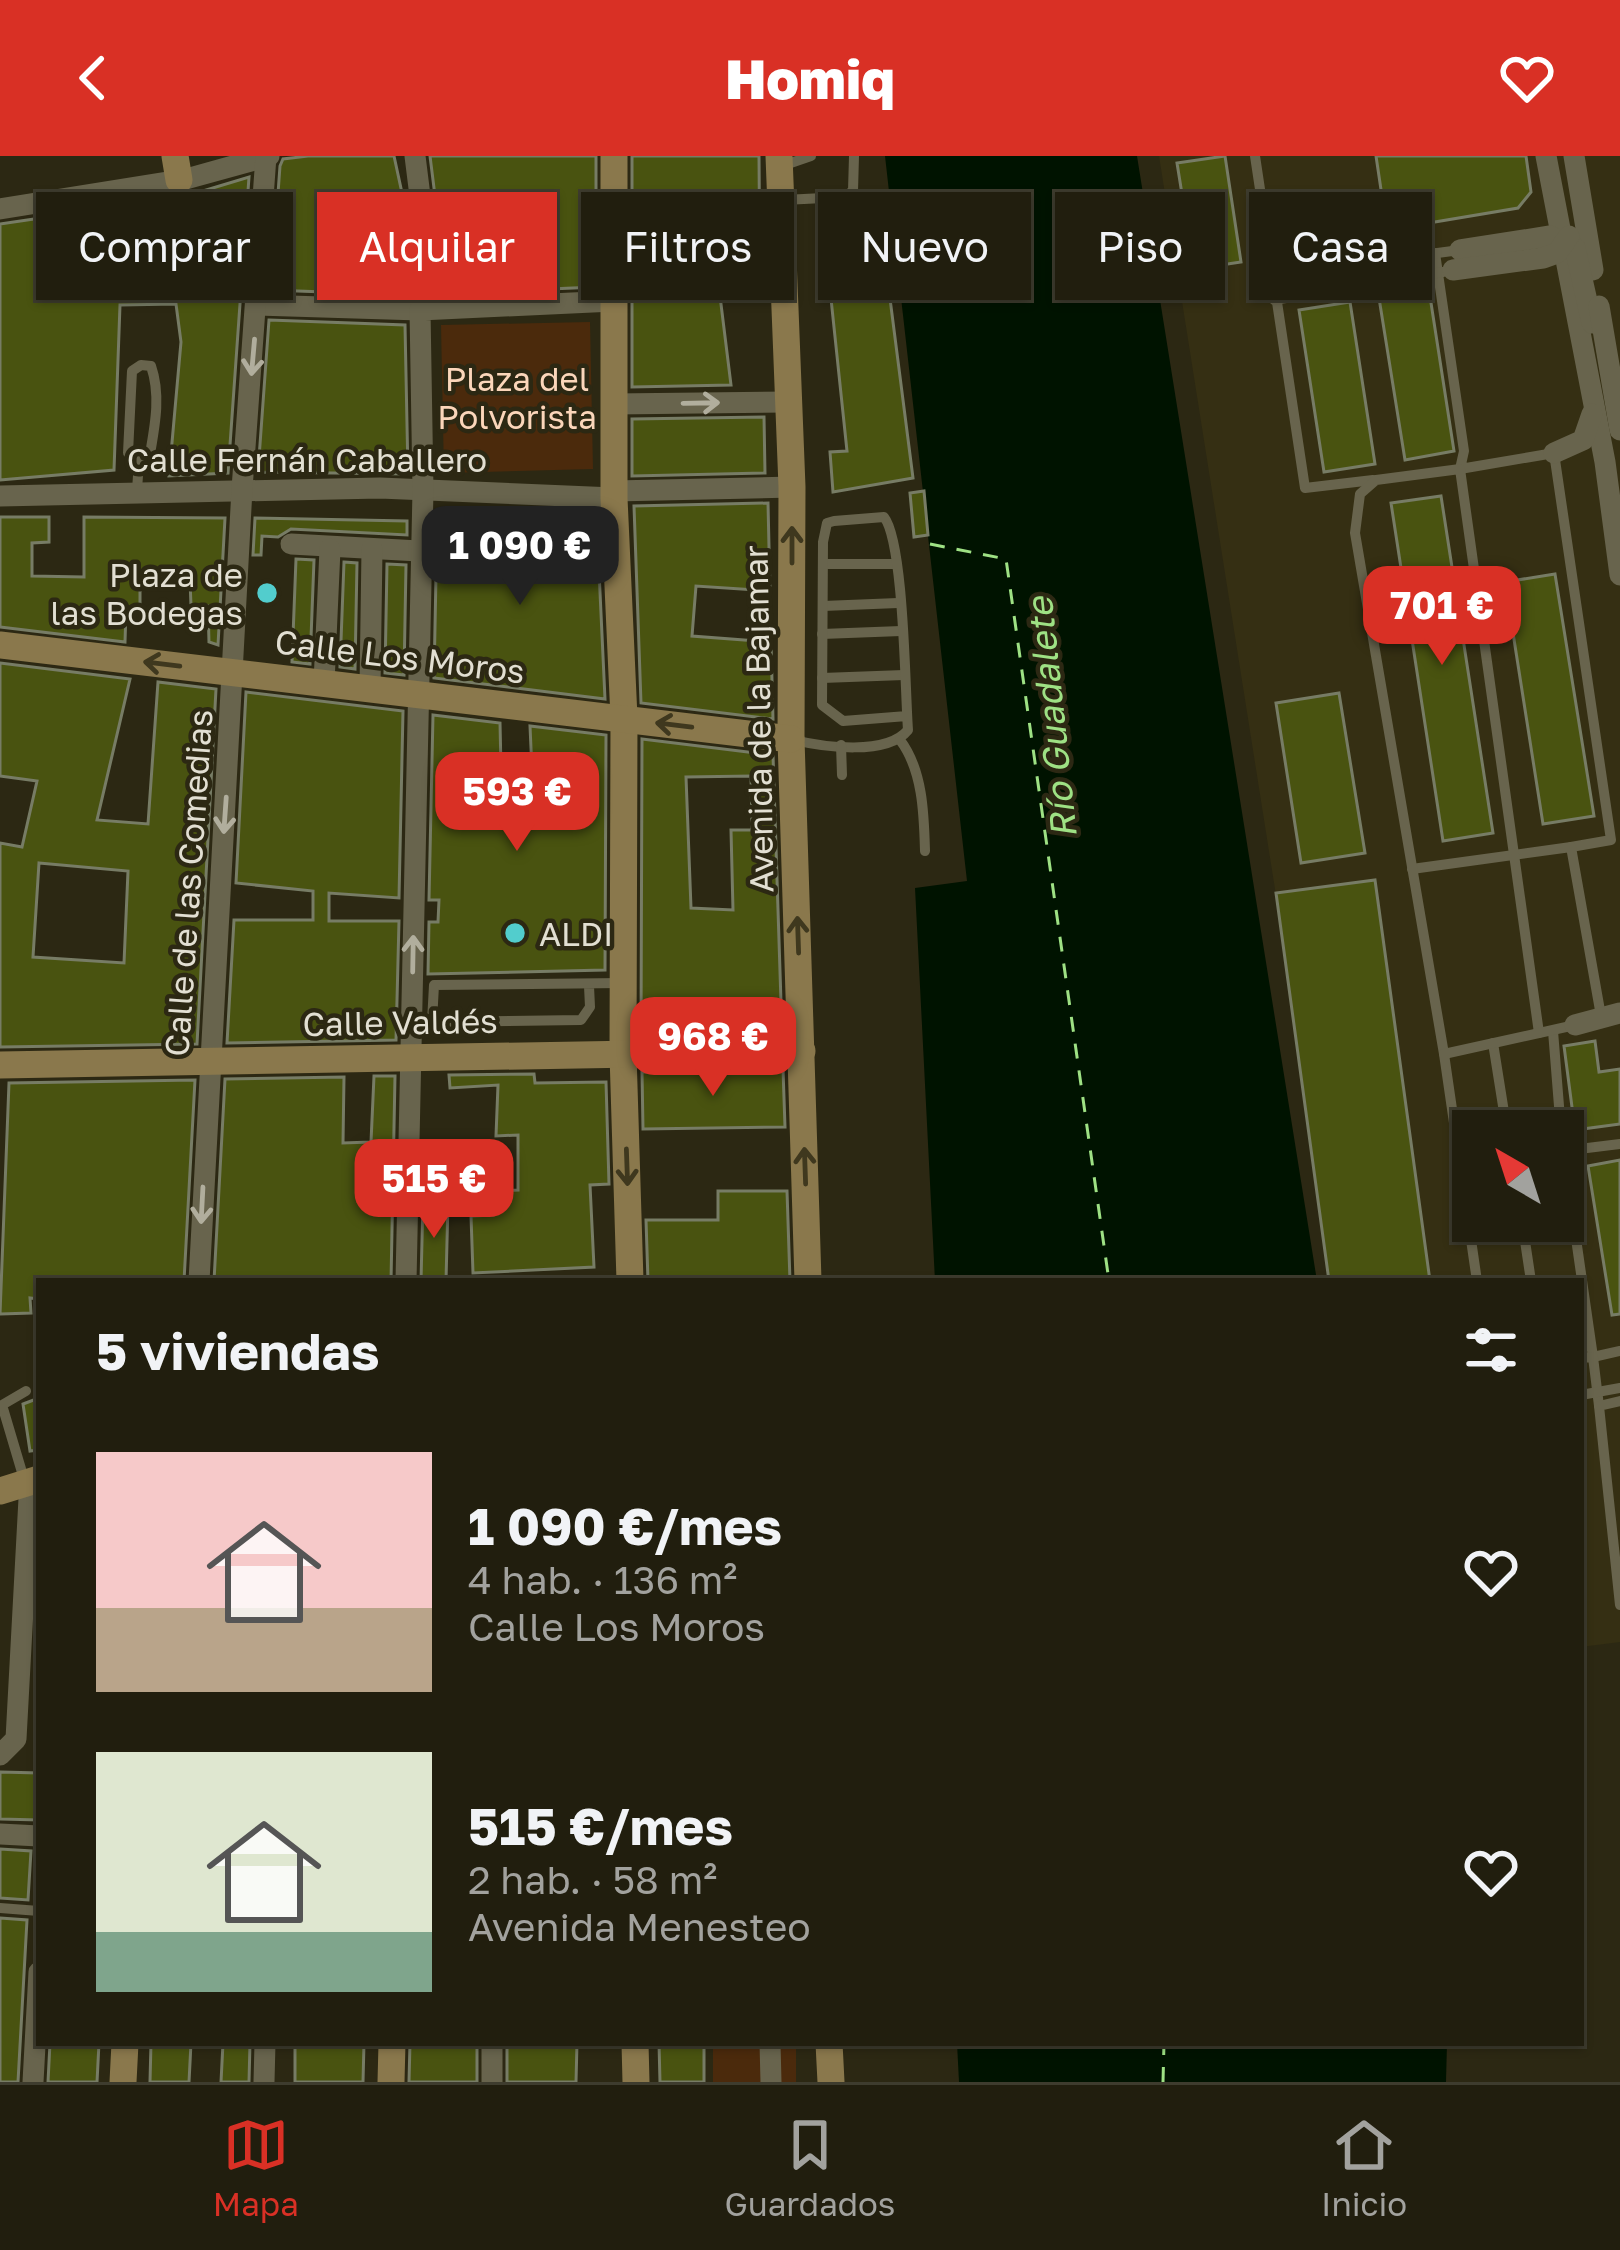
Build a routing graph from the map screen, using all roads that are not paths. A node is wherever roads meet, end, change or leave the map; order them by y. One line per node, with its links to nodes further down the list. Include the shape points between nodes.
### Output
1 (267, 156): 10 (street); 24 (street, Calle de las Comedias)
2 (415, 156): 25 (street)
3 (614, 156): 23 (street)
4 (811, 156): 9 (lane)
5 (854, 156): 14 (lane, via 853,191)
6 (1255, 156): 13 (lane)
7 (1546, 156): 11 (street)
8 (1570, 156): 16 (street, via 1573,202); 29 (street)
9 (779, 161): 12 (street, Avenida de la Bajamar)
10 (177, 168): 15 (street)
11 (1550, 179): 16 (street); 19 (street, via 1544,223)
12 (781, 192)
13 (1260, 192)
14 (794, 200)
15 (0, 209)
16 (1563, 243): 19 (street, via 1550,236); 26 (street); 33 (street, via 1575,248 1584,271)
17 (1432, 253): 18 (lane)
18 (1435, 253): 19 (lane); 19 (lane)
19 (1450, 264): 20 (lane); 32 (lane)
20 (1432, 268)
21 (785, 300): 27 (street, Avenida de la Bajamar)
22 (1274, 300): 34 (lane, via 1305,488)
23 (614, 301): 25 (street); 28 (street)
24 (257, 305): 25 (street); 36 (street, Calle de las Comedias, one-way to 36)
25 (420, 310): 38 (street)
26 (1593, 401): 30 (street, via 1583,440); 47 (street)
27 (789, 403): 28 (street, one-way to 27); 35 (street, Avenida de la Bajamar)
28 (614, 404): 39 (street)
29 (1620, 430)
30 (1554, 453): 32 (lane); 65 (lane, via 1611,840)
31 (139, 461): 31 (lane, via 150,454 157,416 156,379 151,366 141,365 132,371 126,411 128,453); 37 (lane)
32 (1460, 470): 34 (lane); 67 (lane)
33 (1620, 478)
34 (1376, 480): 68 (lane, via 1360,494 1355,533)
35 (792, 488): 39 (street, Calle Fernán Caballero); 61 (street, Avenida de la Bajamar, one-way to 35)
36 (242, 489): 37 (street, Calle Fernán Caballero); 38 (street, Calle Fernán Caballero); 53 (street, Calle de las Comedias)
37 (137, 490): 40 (street, Calle Fernán Caballero)
38 (422, 490): 39 (street, Calle Fernán Caballero); 44 (street)
39 (614, 494): 60 (street)
40 (0, 496)
41 (291, 544): 42 (street)
42 (330, 549): 43 (street); 56 (street)
43 (372, 549): 44 (street); 57 (street)
44 (419, 551): 58 (street)
45 (823, 564): 46 (lane); 46 (lane, via 826,523 884,517); 49 (lane)
46 (896, 564): 48 (lane)
47 (1620, 575)
48 (898, 603): 49 (lane); 50 (lane)
49 (823, 606): 51 (lane)
50 (901, 631): 51 (lane); 54 (lane)
51 (822, 634): 55 (lane)
52 (0, 645): 53 (street, Calle Los Moros, one-way to 52)
53 (234, 673): 56 (street, Calle Los Moros); 80 (street, Calle de las Comedias, one-way to 80)
54 (904, 675): 55 (lane); 59 (lane)
55 (822, 678): 59 (lane, via 823,705 843,721)
56 (324, 683): 57 (street, Calle Los Moros)
57 (370, 688): 58 (street, Calle Los Moros)
58 (416, 693): 60 (street, Calle Los Moros); 79 (street, one-way to 58)
59 (907, 716): 62 (lane)
60 (624, 718): 61 (street, Calle Los Moros, one-way to 60); 69 (street)
61 (790, 739): 63 (lane); 75 (street, Avenida de la Bajamar, one-way to 61)
62 (900, 740): 63 (lane); 66 (lane, via 920,794)
63 (841, 745): 64 (lane)
64 (842, 775)
65 (1571, 848): 67 (lane); 71 (lane)
66 (925, 850)
67 (1514, 854): 68 (lane); 73 (lane)
68 (1412, 869): 77 (lane)
69 (625, 983): 70 (lane); 76 (street)
70 (589, 986): 72 (lane, via 581,1020); 72 (lane, via 434,985 432,1022)
71 (1614, 1017): 73 (street)
72 (443, 1021): 78 (lane)
73 (1556, 1030): 74 (lane); 84 (lane)
74 (1493, 1043): 77 (lane); 83 (lane)
75 (802, 1052): 76 (street, Calle Valdés); 93 (street, Avenida de la Bajamar, one-way to 75)
76 (623, 1054): 78 (street, Calle Valdés); 92 (street, one-way to 92)
77 (1444, 1054): 82 (lane)
78 (441, 1058): 79 (street, Calle Valdés)
79 (412, 1059): 80 (street, Calle Valdés); 91 (street)
80 (209, 1060): 81 (street, Calle Valdés); 90 (street, Calle de las Comedias, one-way to 90)
81 (0, 1065)
82 (1455, 1110)
83 (1504, 1110)
84 (1560, 1110)
85 (1620, 1144): 86 (lane)
86 (1584, 1148)
87 (1473, 1242): 94 (lane)
88 (1526, 1242): 95 (lane)
89 (1574, 1242): 96 (lane)
90 (199, 1278)
91 (406, 1278)
92 (630, 1278)
93 (808, 1278)
94 (1477, 1278)
95 (1532, 1278)
96 (1578, 1278)
97 (1620, 1351): 98 (lane)
98 (1587, 1357): 102 (lane)
99 (1620, 1388): 102 (lane)
100 (26, 1391): 104 (lane, via 2,1405)
101 (1584, 1396): 102 (lane)
102 (1599, 1399): 103 (lane); 105 (lane)
103 (1620, 1402)
104 (23, 1483): 107 (street, via 16,1739)
105 (1615, 1504): 106 (lane)
106 (1620, 1605)
107 (0, 1755)
108 (0, 1834): 109 (street)
109 (36, 1836)
110 (0, 1908): 111 (lane)
111 (36, 1911)
112 (36, 2027): 121 (street)
113 (125, 2046): 122 (street)
114 (266, 2046): 123 (street)
115 (392, 2046): 124 (street)
116 (492, 2046): 125 (street)
117 (635, 2046): 126 (street)
118 (770, 2046): 127 (street)
119 (830, 2046): 120 (street)
120 (834, 2076)
121 (33, 2082)
122 (124, 2082)
123 (264, 2082)
124 (391, 2082)
125 (491, 2082)
126 (636, 2082)
127 (771, 2082)

